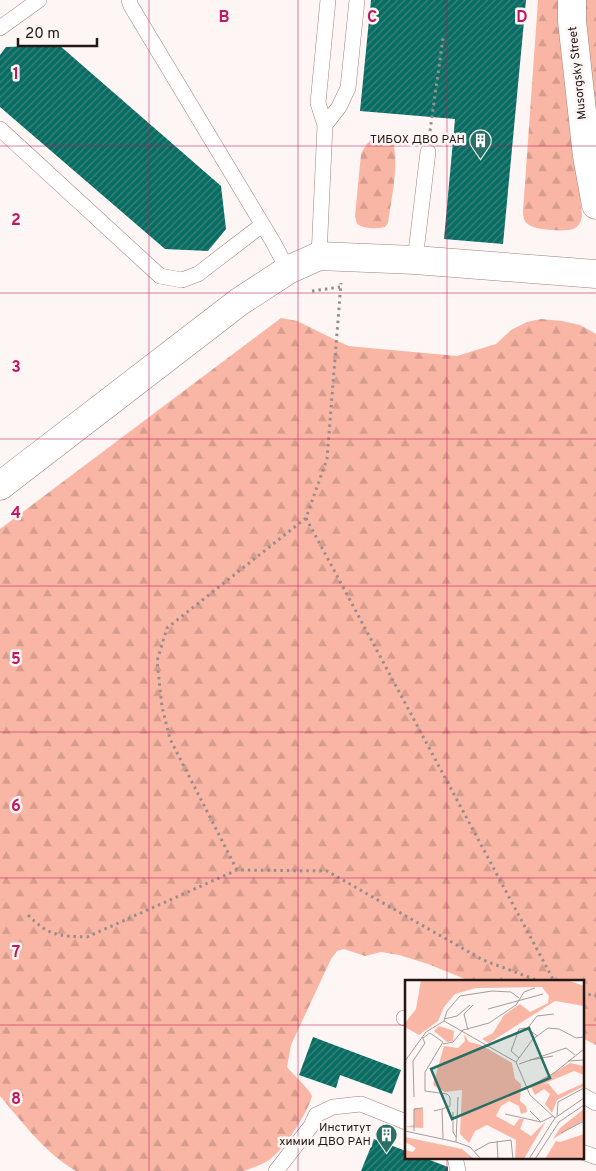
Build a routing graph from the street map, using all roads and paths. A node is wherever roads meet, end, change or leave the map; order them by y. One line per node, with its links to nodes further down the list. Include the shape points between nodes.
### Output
1 (39, 0): 6 (lane)
2 (129, 0): 13 (lane)
3 (328, 0): 9 (lane, via 318,103)
4 (357, 0): 9 (lane, via 348,88)
5 (572, 0): 12 (street, Musorgsky Street, via 586,147)
6 (1, 24)
7 (443, 38): 8 (path)
8 (432, 117)
9 (325, 125): 14 (lane)
10 (0, 129): 13 (lane, via 160,276 182,280 198,274)
11 (428, 152): 15 (lane)
12 (596, 205)
13 (262, 225): 16 (lane)
14 (331, 257): 15 (street); 16 (street); 19 (path, via 327,458)
15 (415, 260): 17 (street)
16 (288, 270): 18 (street, via 238,302)
17 (596, 274)
18 (0, 486)
19 (306, 518): 20 (path, via 167,628 157,661 162,707 170,739); 23 (path)
20 (237, 870): 21 (path, via 87,937 50,932); 22 (path, via 327,870 483,960)
21 (28, 915)
22 (535, 980)
23 (553, 980)
24 (584, 1096): 25 (lane)
25 (596, 1103)
26 (405, 1122): 30 (lane, via 361,1104 334,1107 316,1115)
27 (584, 1153): 28 (lane)
28 (596, 1157)
29 (455, 1158): 31 (lane)
30 (276, 1171)
31 (458, 1171)

